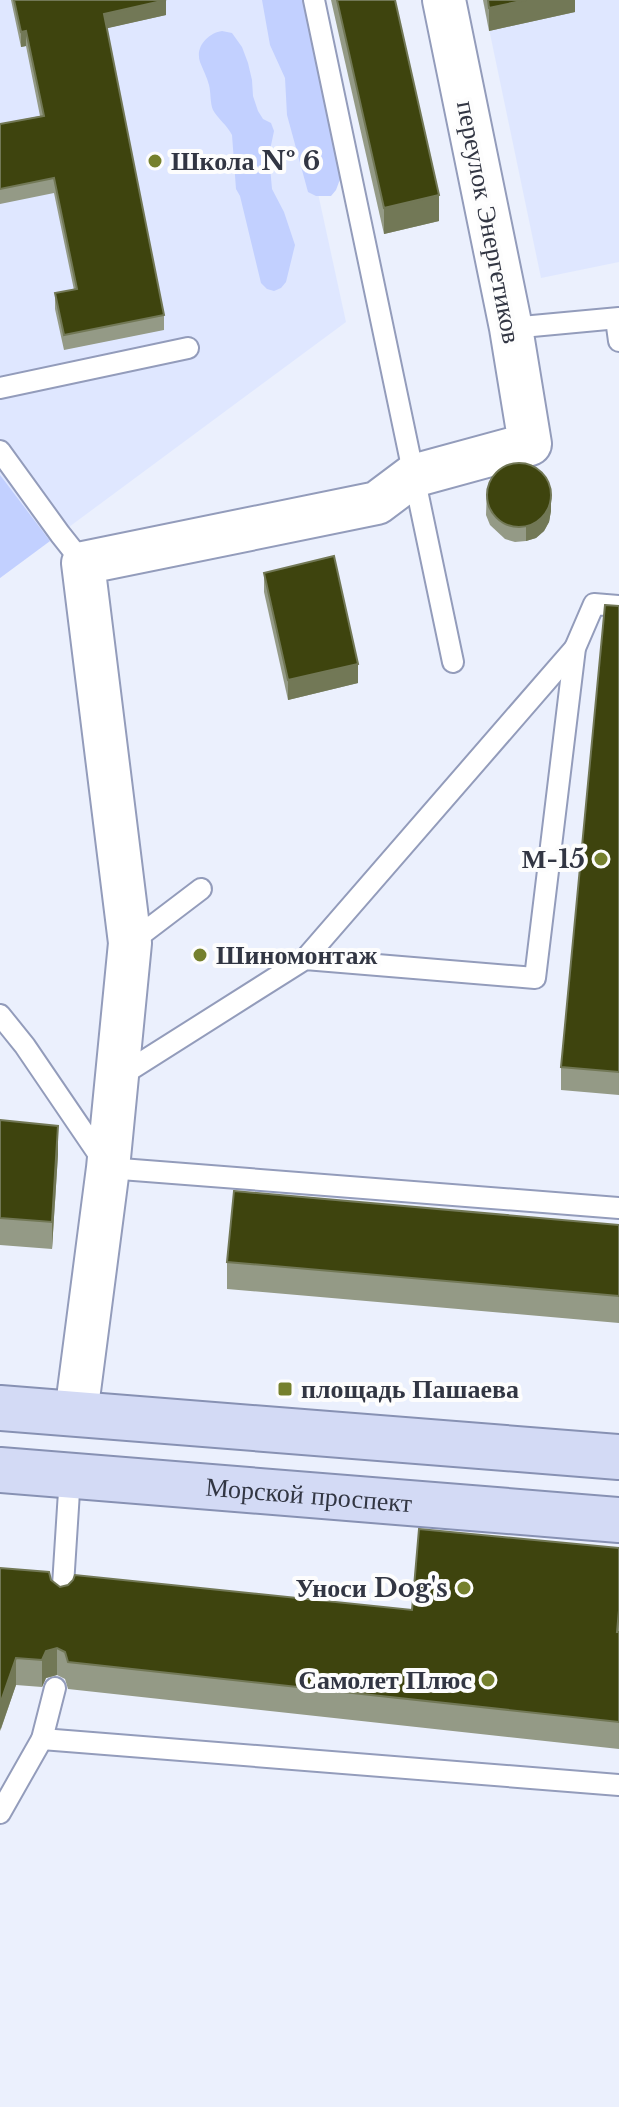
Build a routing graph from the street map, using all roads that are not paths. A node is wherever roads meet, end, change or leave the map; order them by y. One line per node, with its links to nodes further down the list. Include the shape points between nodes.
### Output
1 (314, 0): 9 (lane)
2 (444, 0): 4 (street, переулок Энергетиков)
3 (617, 319): 4 (lane); 5 (lane)
4 (511, 328): 9 (street, переулок Энергетиков, via 530,444)
5 (619, 341)
6 (188, 348): 7 (lane)
7 (0, 388)
8 (0, 451): 10 (lane)
9 (413, 476): 10 (street, via 377,503); 13 (lane)
10 (83, 563): 15 (street)
11 (619, 606): 12 (lane, via 594,604)
12 (575, 648): 16 (lane); 16 (lane, via 535,978)
13 (453, 662)
14 (201, 889): 15 (lane)
15 (130, 943): 18 (street)
16 (305, 959): 18 (lane)
17 (0, 1015): 19 (lane)
18 (117, 1078): 19 (street)
19 (108, 1168): 20 (lane); 22 (street)
20 (619, 1208)
21 (0, 1408): 22 (main road)
22 (76, 1414): 23 (main road); 25 (main road)
23 (619, 1457)
24 (0, 1470): 25 (main road, Морской проспект)
25 (70, 1476): 26 (main road, Морской проспект); 27 (lane)
26 (619, 1520)
27 (62, 1601)
28 (55, 1688): 29 (lane)
29 (42, 1739): 30 (lane); 31 (lane)
30 (619, 1785)
31 (0, 1813)

